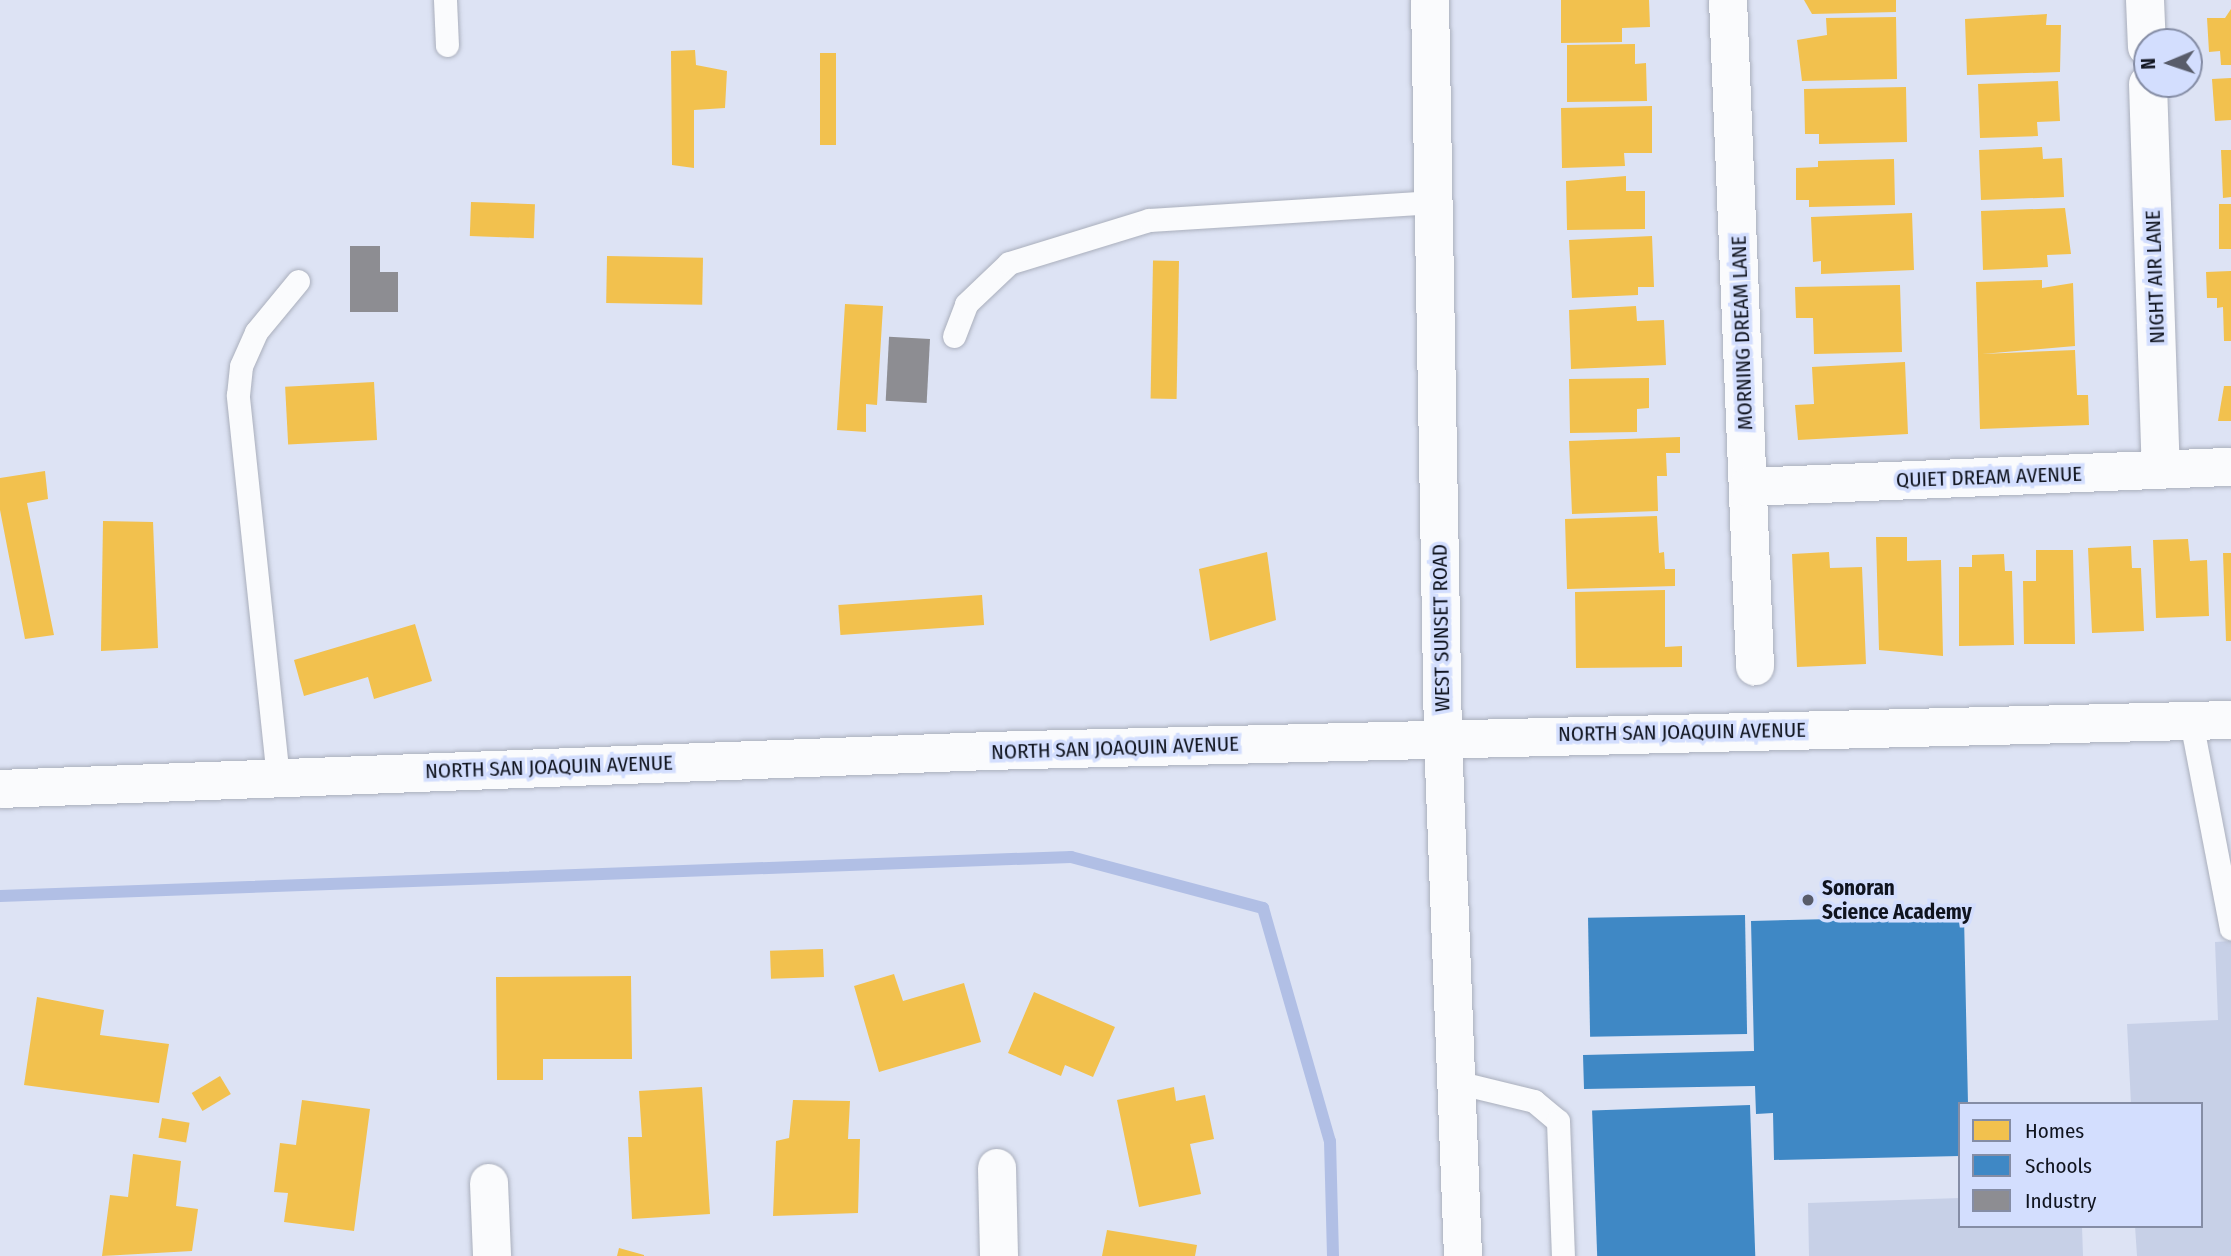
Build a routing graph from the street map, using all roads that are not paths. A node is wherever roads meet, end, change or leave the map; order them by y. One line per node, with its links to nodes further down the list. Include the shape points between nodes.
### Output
1 (445, 0): 6 (lane)
2 (1430, 0): 8 (street, WEST SUNSET ROAD)
3 (1728, 0): 13 (street, MORNING DREAM LANE)
4 (2146, 0): 5 (street)
5 (2147, 28)
6 (447, 45)
7 (2148, 98): 12 (street, NIGHT AIR LANE)
8 (1434, 202): 10 (lane, via 1149,220 1009,263 966,304); 17 (street, WEST SUNSET ROAD)
9 (298, 281): 18 (lane, via 256,332 241,366 238,395)
10 (954, 336)
11 (2231, 467): 12 (street, QUIET DREAM AVENUE)
12 (2161, 470): 13 (street, QUIET DREAM AVENUE)
13 (1748, 486): 14 (street, MORNING DREAM LANE)
14 (1755, 666)
15 (2231, 720): 16 (street, NORTH SAN JOAQUIN AVENUE)
16 (2192, 721): 17 (street, NORTH SAN JOAQUIN AVENUE); 20 (lane)
17 (1443, 738): 18 (street, NORTH SAN JOAQUIN AVENUE); 21 (street, WEST SUNSET ROAD)
18 (278, 778): 19 (street, NORTH SAN JOAQUIN AVENUE)
19 (0, 789)
20 (2231, 928)
21 (1456, 1082): 26 (street, WEST SUNSET ROAD); 27 (lane, via 1534,1101 1558,1121)
22 (998, 1168): 25 (street)
23 (489, 1183): 24 (street)
24 (492, 1256)
25 (999, 1256)
26 (1463, 1256)
27 (1563, 1256)

